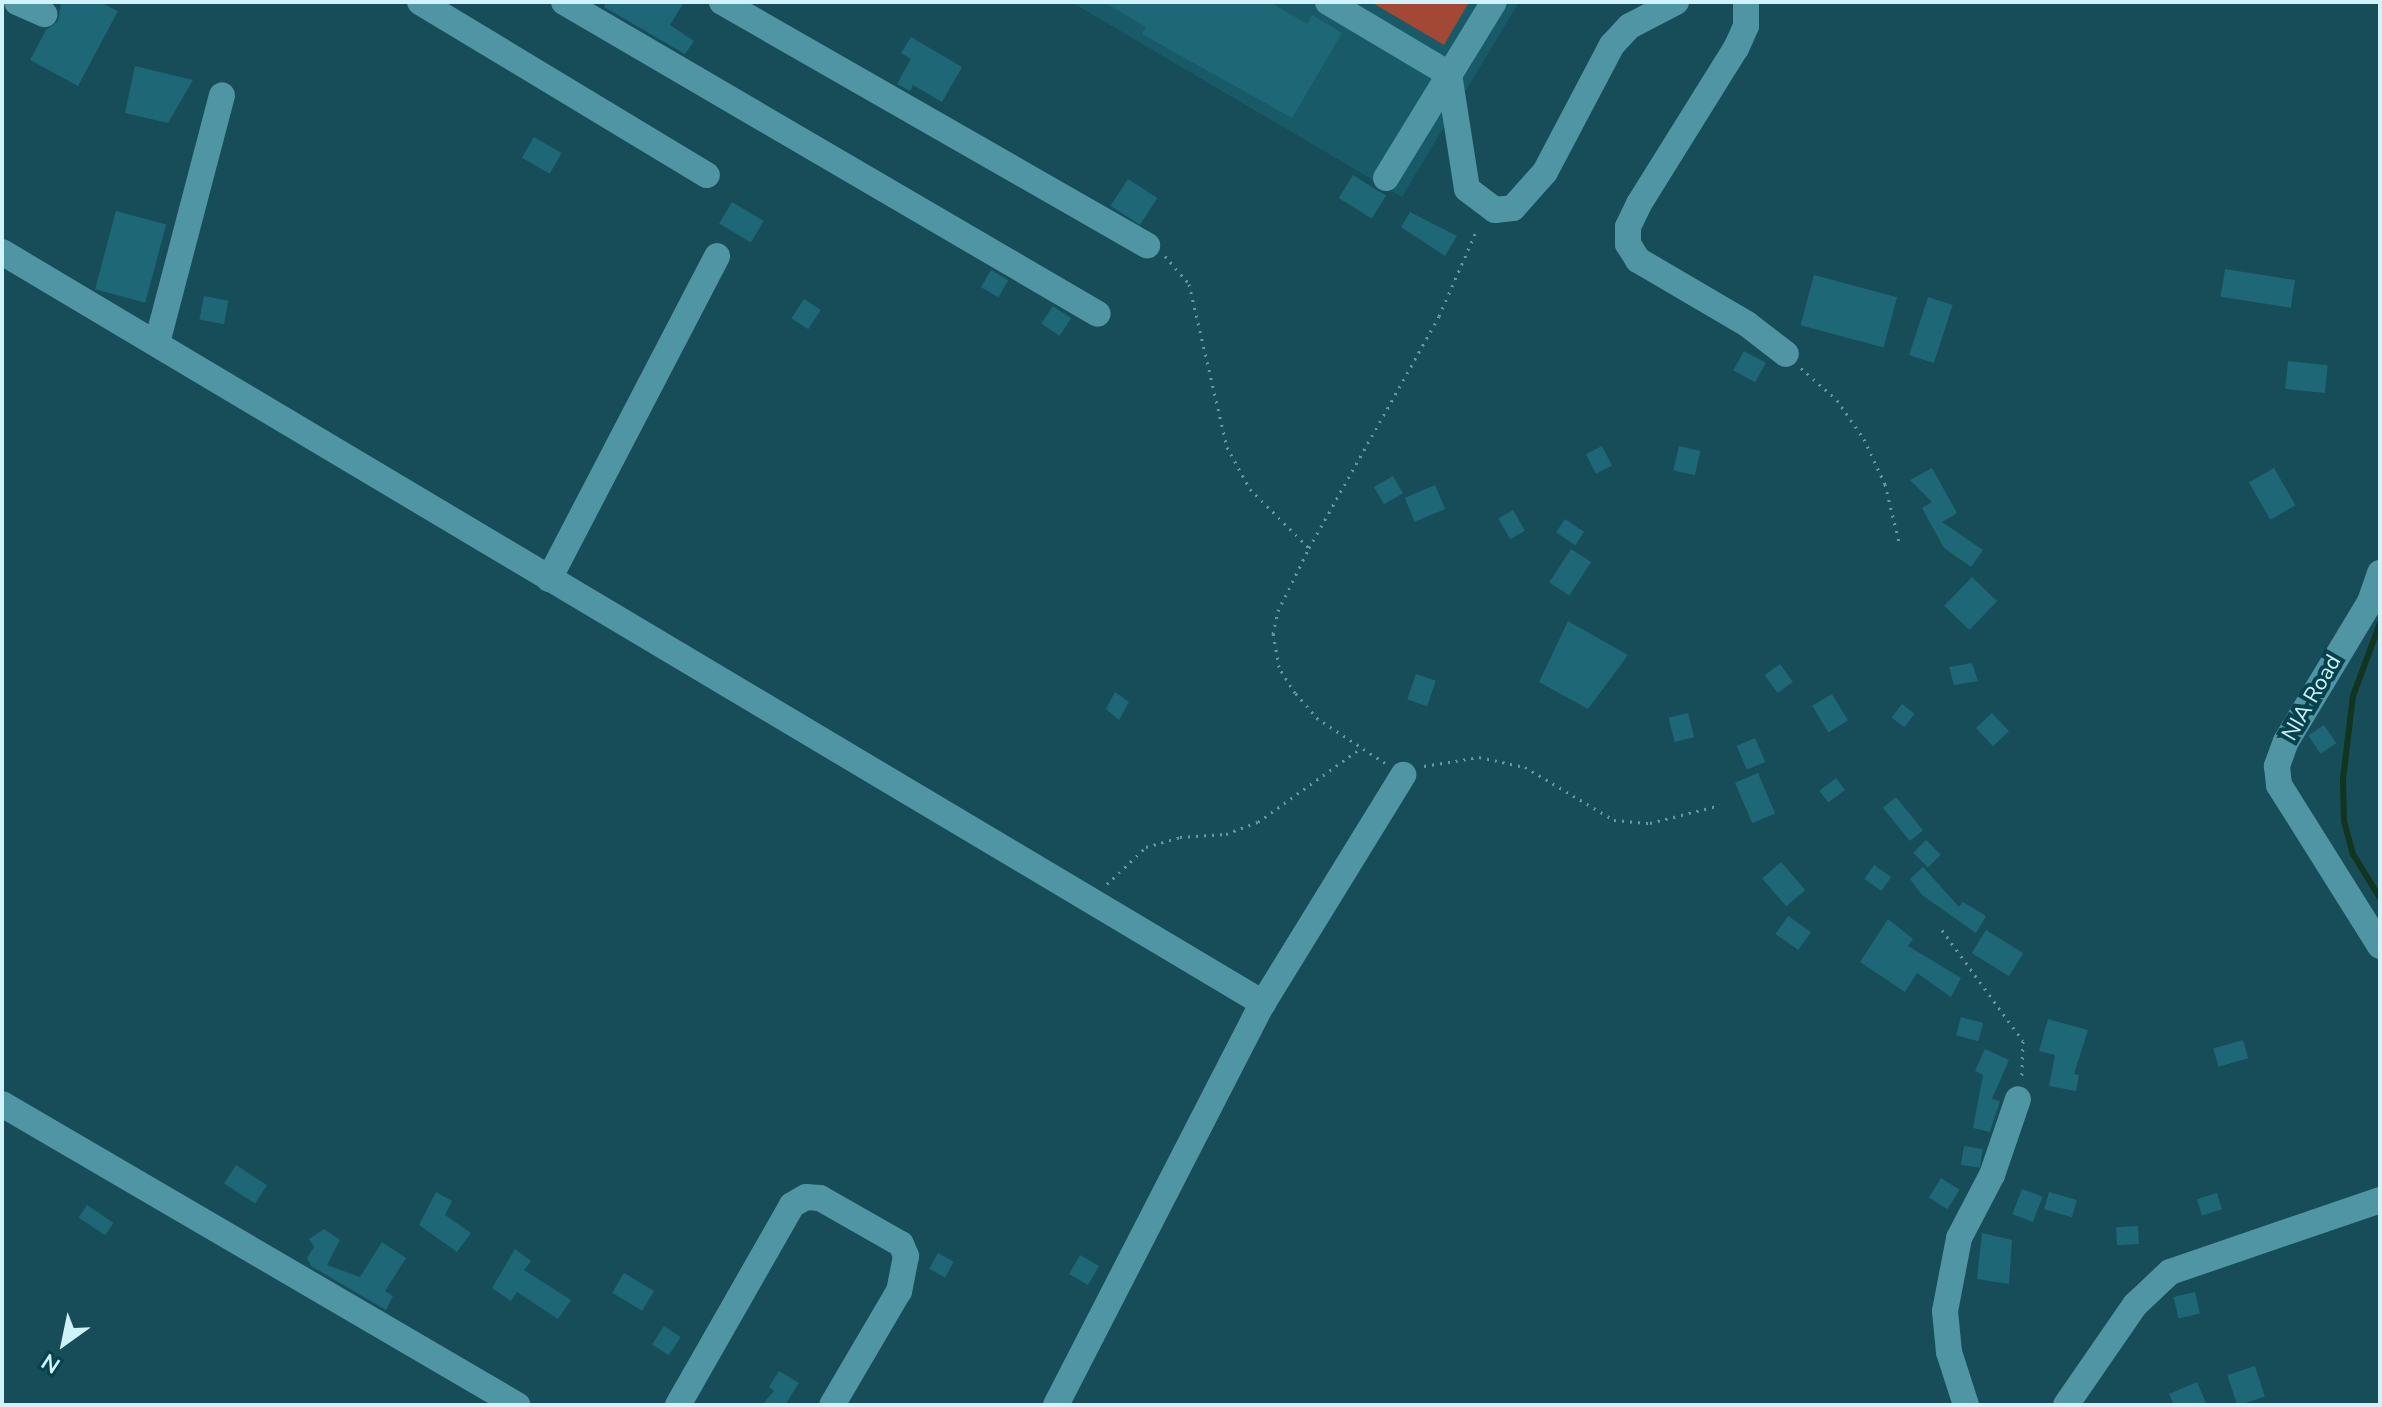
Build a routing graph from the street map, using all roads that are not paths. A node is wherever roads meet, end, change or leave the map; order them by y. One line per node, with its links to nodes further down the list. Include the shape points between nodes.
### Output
1 (17, 2): 9 (street)
2 (420, 2): 12 (street)
3 (564, 2): 17 (street)
4 (722, 2): 14 (street)
5 (1328, 2): 10 (street)
6 (1494, 2): 10 (street)
7 (1676, 2): 10 (street, via 1630,26 1612,45 1545,172 1513,208 1495,210 1467,189)
8 (1746, 2): 19 (street, via 1746,26 1736,48 1639,204 1628,227 1628,244 1638,260)
9 (44, 14)
10 (1449, 74): 13 (street)
11 (222, 95): 18 (street)
12 (707, 175)
13 (1386, 178)
14 (1147, 245)
15 (2, 252): 18 (street)
16 (717, 256): 21 (street)
17 (1098, 314)
18 (157, 343): 21 (street)
19 (1786, 354)
20 (2380, 573): 23 (street, NIA Road, via 2370,602 2286,741 2277,766 2279,785)
21 (549, 579): 24 (street)
22 (1403, 775): 24 (street)
23 (2380, 946)
24 (1263, 1003): 31 (street)
25 (2018, 1099): 32 (street, via 1992,1175 1959,1238 1945,1311 1949,1352)
26 (2, 1104): 28 (street)
27 (2380, 1200): 33 (street, via 2170,1272 2135,1305)
28 (517, 1405)
29 (678, 1405): 30 (street, via 792,1205 806,1197 820,1198 901,1244 906,1256 899,1291)
30 (832, 1405)
31 (1056, 1405)
32 (1966, 1405)
33 (2066, 1405)

